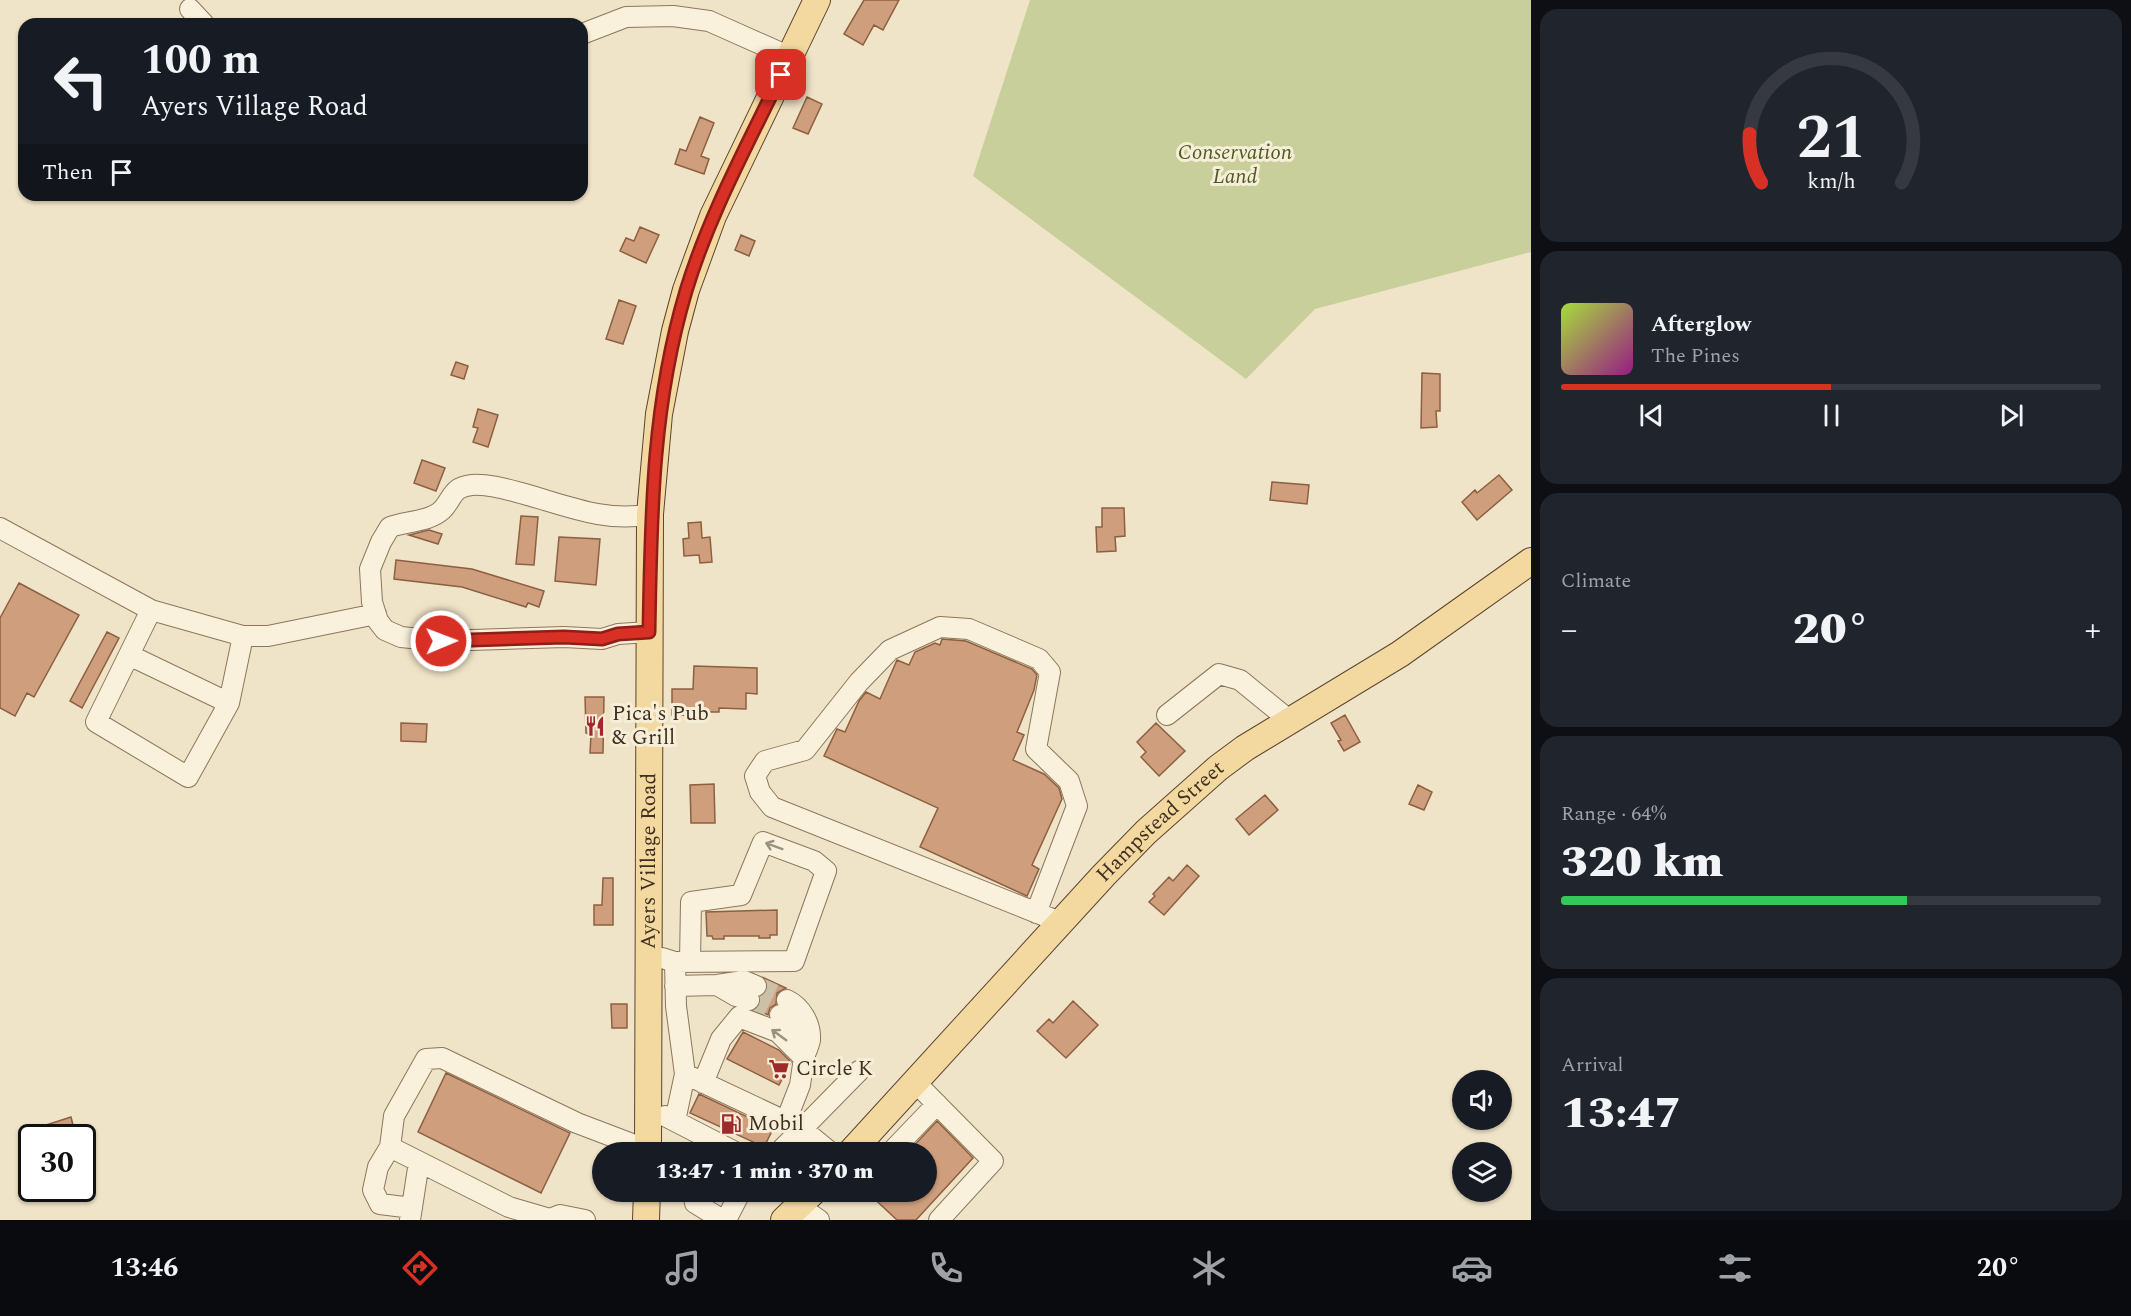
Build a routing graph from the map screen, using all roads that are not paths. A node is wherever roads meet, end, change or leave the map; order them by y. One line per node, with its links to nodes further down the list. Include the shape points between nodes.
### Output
1 (817, 0): 5 (main road, Ayers Village Road)
2 (190, 9): 3 (street)
3 (198, 18)
4 (588, 32): 5 (street, via 626,17 673,16 709,21)
5 (790, 57): 6 (main road, Ayers Village Road, via 713,216 687,290 659,414)
6 (650, 514): 10 (street, via 633,518 598,514 496,487 469,485 458,489 434,515 390,527 385,534 370,569); 11 (main road, Ayers Village Road)
7 (0, 528): 9 (street)
8 (1531, 561): 16 (main road, Hampstead Street, via 1400,654)
9 (151, 610): 12 (street); 13 (street)
10 (376, 614): 11 (street, via 385,630 401,637 441,641 602,639); 12 (street, via 268,636)
11 (649, 632): 19 (main road, Ayers Village Road)
12 (243, 636): 14 (street)
13 (129, 655): 14 (street); 14 (street, via 96,722 188,777)
14 (229, 704)
15 (1167, 715): 16 (street, via 1219,674 1240,680)
16 (1289, 720): 18 (main road, Hampstead Street, via 1218,768 1146,832)
17 (1036, 913): 17 (street, via 772,807 760,792 755,776 765,760 805,750 890,650 940,627 969,629 1039,659 1050,672 1036,750 1069,781 1077,806); 18 (street)
18 (1060, 922): 27 (main road, Hampstead Street)
19 (649, 954): 20 (street); 30 (main road, Ayers Village Road)
20 (682, 962): 20 (street, one-way to 20, via 794,961 826,871 814,861 763,842 741,894 691,902); 21 (street)
21 (675, 986): 22 (street, via 744,981); 26 (street)
22 (752, 993)
23 (783, 1008): 24 (street, via 810,1039)
24 (804, 1058): 28 (street, one-way to 28, via 778,1032 740,1017 721,1039); 32 (street)
25 (860, 1071): 32 (street)
26 (685, 1074): 28 (street); 31 (street)
27 (914, 1081): 29 (street); 38 (main road, Hampstead Street)
28 (703, 1083): 32 (street)
29 (937, 1104): 39 (street); 49 (street, via 993,1161)
30 (649, 1107): 31 (street); 34 (main road, Ayers Village Road)
31 (675, 1121): 35 (street)
32 (794, 1125): 36 (street); 37 (street)
33 (625, 1142): 40 (street, via 578,1124 442,1058 426,1059 394,1116)
34 (648, 1142)
35 (710, 1142)
36 (785, 1142)
37 (817, 1142)
38 (860, 1142)
39 (901, 1142)
40 (390, 1147): 41 (street); 45 (street, via 378,1167 374,1190 380,1204)
41 (419, 1161): 45 (street); 46 (street, via 509,1207)
42 (647, 1202): 48 (main road)
43 (695, 1202): 44 (street, via 721,1219 727,1218)
44 (735, 1202)
45 (411, 1214)
46 (550, 1219): 47 (street, via 560,1215)
47 (585, 1220)
48 (646, 1220)
49 (939, 1220)

